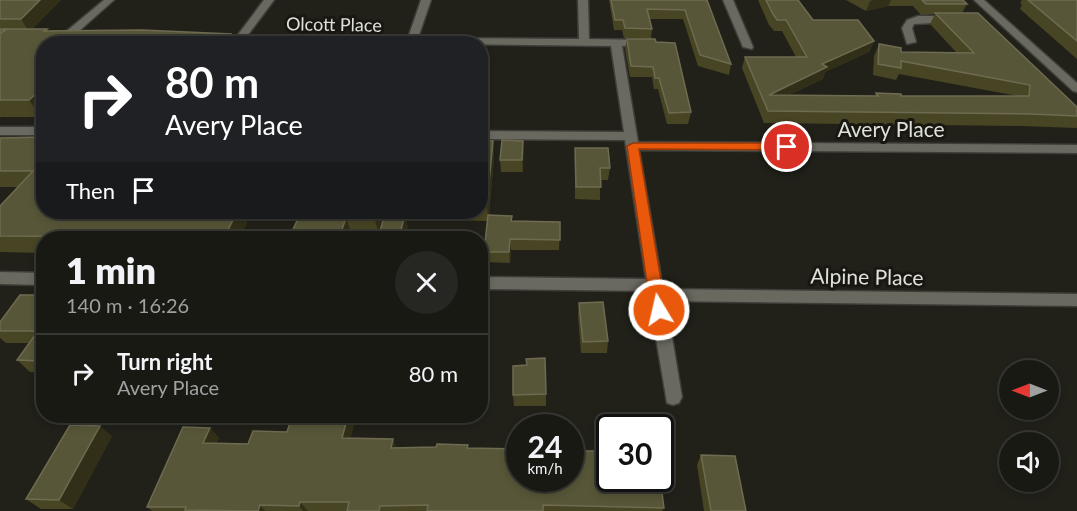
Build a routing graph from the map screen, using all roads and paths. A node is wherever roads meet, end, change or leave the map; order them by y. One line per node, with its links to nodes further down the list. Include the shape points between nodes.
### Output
1 (109, 0): 10 (street)
2 (269, 0): 11 (street)
3 (426, 0): 12 (street)
4 (583, 0): 15 (street)
5 (728, 0): 18 (street)
6 (979, 0): 9 (street)
7 (965, 19): 14 (street, via 910,22 907,28)
8 (986, 19): 9 (street)
9 (1000, 19): 19 (street)
10 (62, 36)
11 (242, 36)
12 (414, 36)
13 (488, 42): 15 (street, Olcott Place)
14 (911, 42)
15 (584, 43): 16 (street, Olcott Place)
16 (616, 43): 17 (street, Olcott Place); 23 (street)
17 (655, 44)
18 (748, 47)
19 (1077, 89)
20 (0, 131): 21 (street)
21 (36, 131)
22 (488, 135): 23 (street, Avery Place)
23 (632, 141): 24 (street, Avery Place); 28 (street)
24 (1077, 149)
25 (0, 278): 26 (street)
26 (36, 279)
27 (488, 283): 28 (street, Alpine Place)
28 (656, 290): 29 (street, Alpine Place); 30 (street)
29 (1077, 300)
30 (673, 397)

